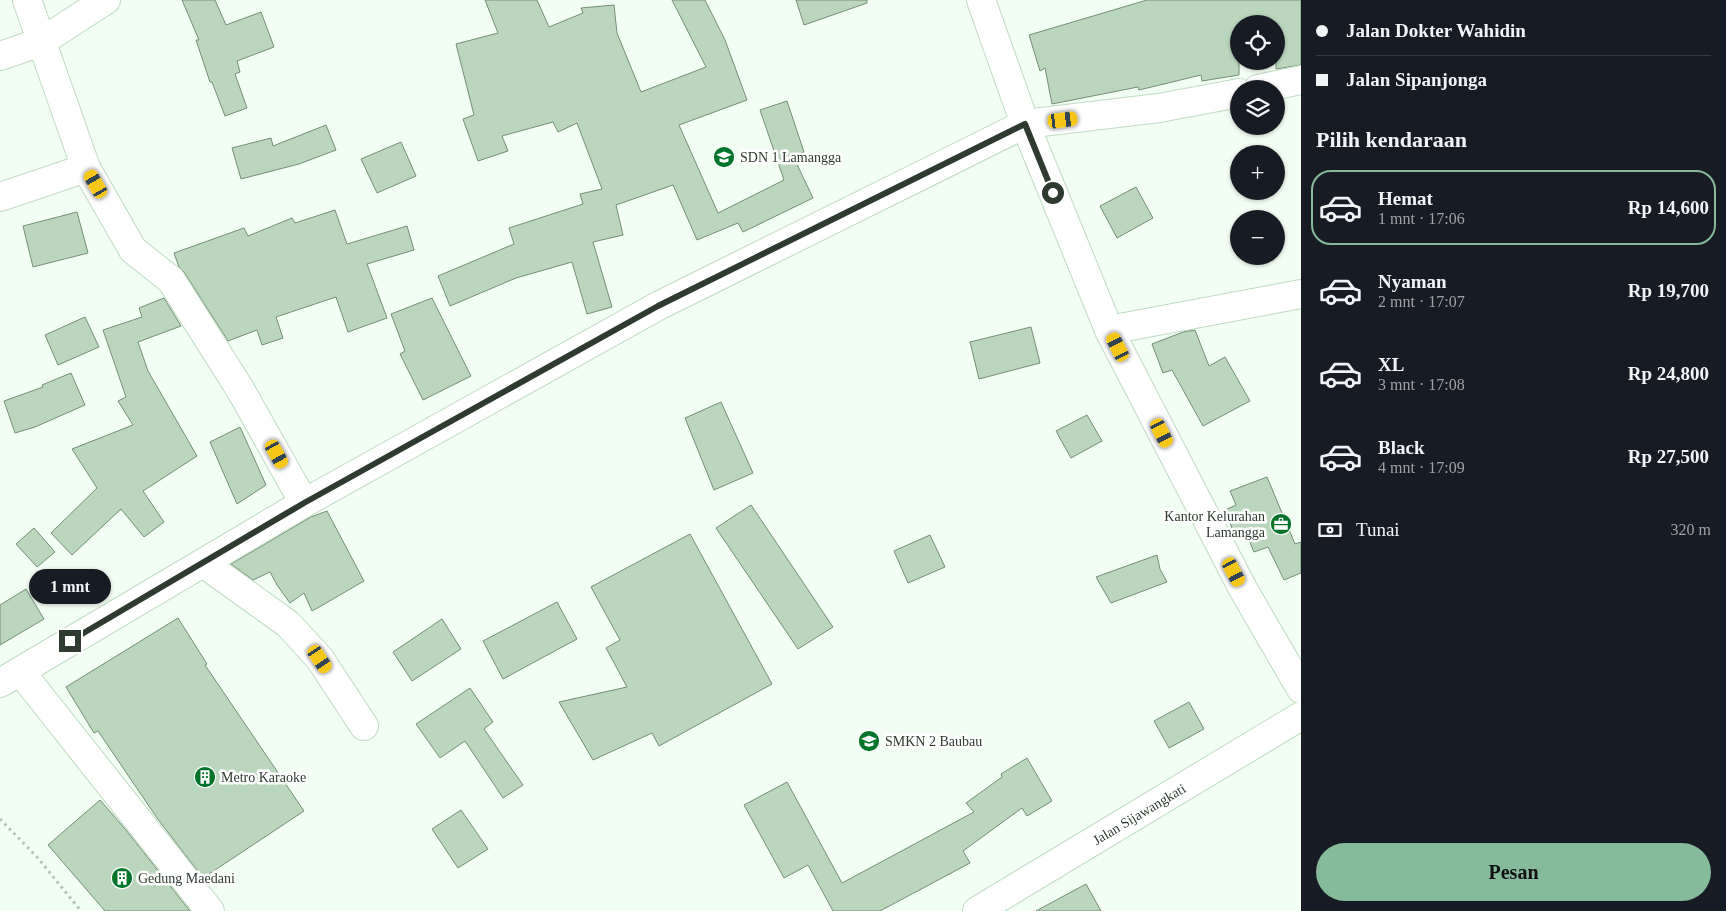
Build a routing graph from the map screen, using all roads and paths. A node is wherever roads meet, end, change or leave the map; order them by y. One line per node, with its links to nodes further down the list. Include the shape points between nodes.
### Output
1 (27, 0): 4 (street)
2 (106, 0): 4 (street)
3 (981, 0): 9 (street)
4 (41, 42): 5 (street); 10 (street)
5 (0, 56)
6 (1301, 80): 7 (street)
7 (1285, 83)
8 (1230, 94): 9 (street, via 1159,108)
9 (1025, 124): 13 (street); 14 (street, via 658,306)
10 (86, 168): 11 (street); 14 (street, via 133,250 171,280 240,388)
11 (0, 197)
12 (1301, 294): 13 (street)
13 (1109, 330): 17 (street, via 1243,589)
14 (304, 503): 15 (street)
15 (203, 563): 16 (street); 19 (street, via 288,624 320,659)
16 (10, 677): 22 (street)
17 (1301, 689)
18 (1301, 716): 23 (street, Jalan Sijawangkati)
19 (364, 726)
20 (0, 819): 21 (path)
21 (81, 911)
22 (210, 911)
23 (978, 911)

